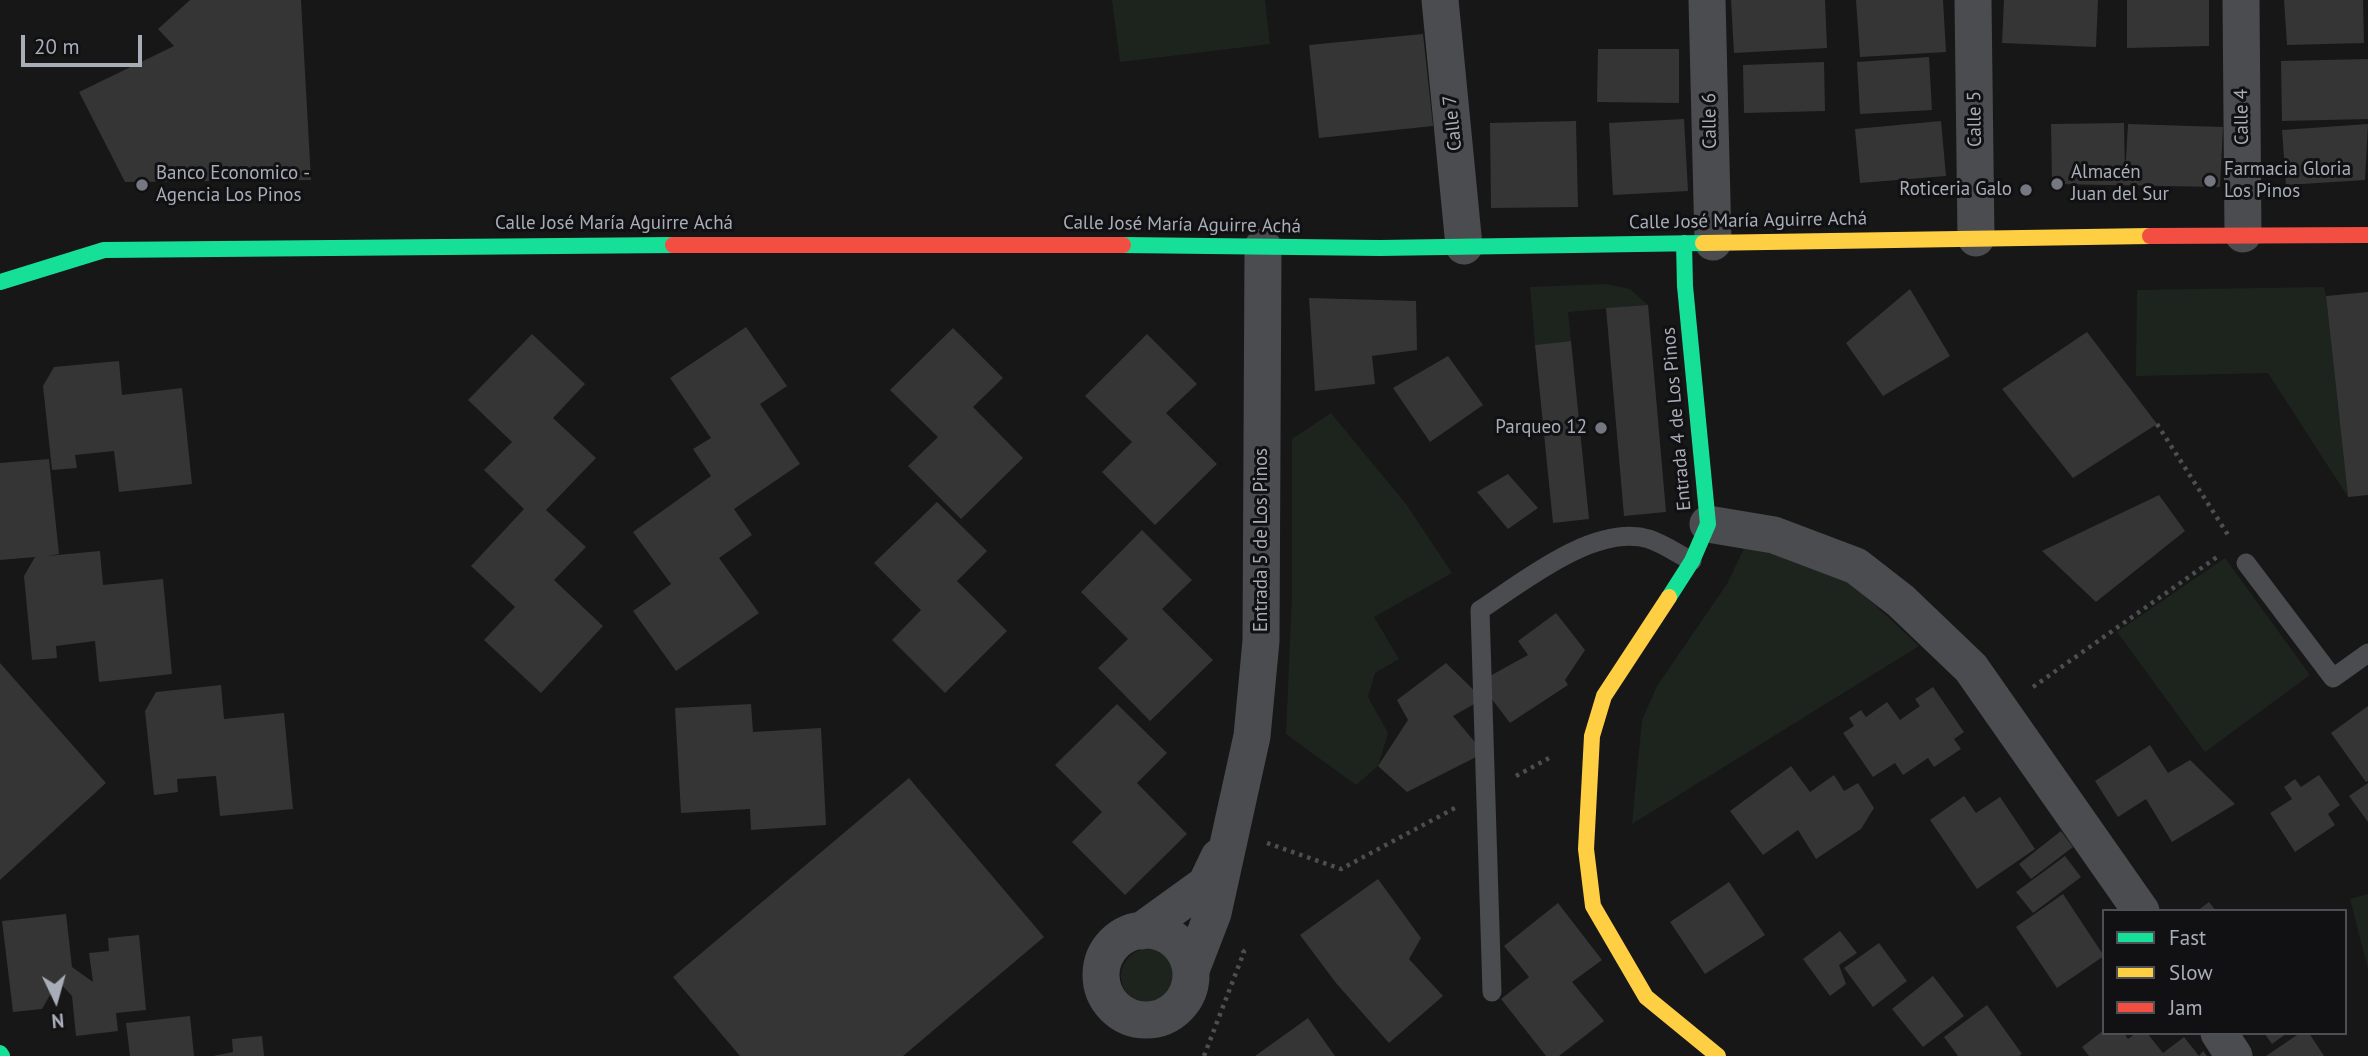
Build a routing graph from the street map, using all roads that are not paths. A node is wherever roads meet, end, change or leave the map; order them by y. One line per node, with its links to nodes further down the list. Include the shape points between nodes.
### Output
1 (1440, 0): 9 (street, Calle 7)
2 (1707, 0): 8 (street, Calle 6)
3 (1973, 0): 7 (street, Calle 5)
4 (2241, 0): 5 (street, Calle 4)
5 (2243, 234): 6 (street, Calle José María Aguirre Achá); 7 (street, Calle José María Aguirre Achá)
6 (2368, 235)
7 (1976, 238): 8 (street, Calle José María Aguirre Achá)
8 (1698, 242): 9 (street, Calle José María Aguirre Achá); 12 (street, Entrada 4 de Los Pinos, via 1685,286)
9 (1464, 246): 10 (street, Calle José María Aguirre Achá)
10 (1263, 247): 11 (street, Calle José María Aguirre Achá, via 172,247 104,250); 16 (street, Entrada 5 de Los Pinos, via 1261,641 1252,736)
11 (0, 282)
12 (1708, 524): 13 (street, Entrada 4 de Los Pinos); 17 (street, via 1774,535 1856,566 1901,601 1971,667)
13 (1692, 561): 20 (lane, via 1648,539 1612,538 1564,555 1480,610); 22 (street, Entrada 4 de Los Pinos, via 1604,696 1592,736 1586,849 1593,906 1646,998)
14 (2246, 563): 15 (lane, via 2333,678)
15 (2368, 653)
16 (1232, 831): 18 (street, Entrada 5 de Los Pinos, via 1206,884); 19 (street, Entrada 5 de Los Pinos, via 1213,913)
17 (2140, 909)
18 (1142, 931): 19 (street, via 1156,931 1180,945); 19 (street, Entrada 5 de Los Pinos, via 1114,944 1101,972 1103,988 1121,1012 1135,1019 1165,1017 1185,998)
19 (1191, 971)
20 (1492, 992)
21 (2220, 1035): 23 (street)
22 (1718, 1056)
23 (2234, 1056)

